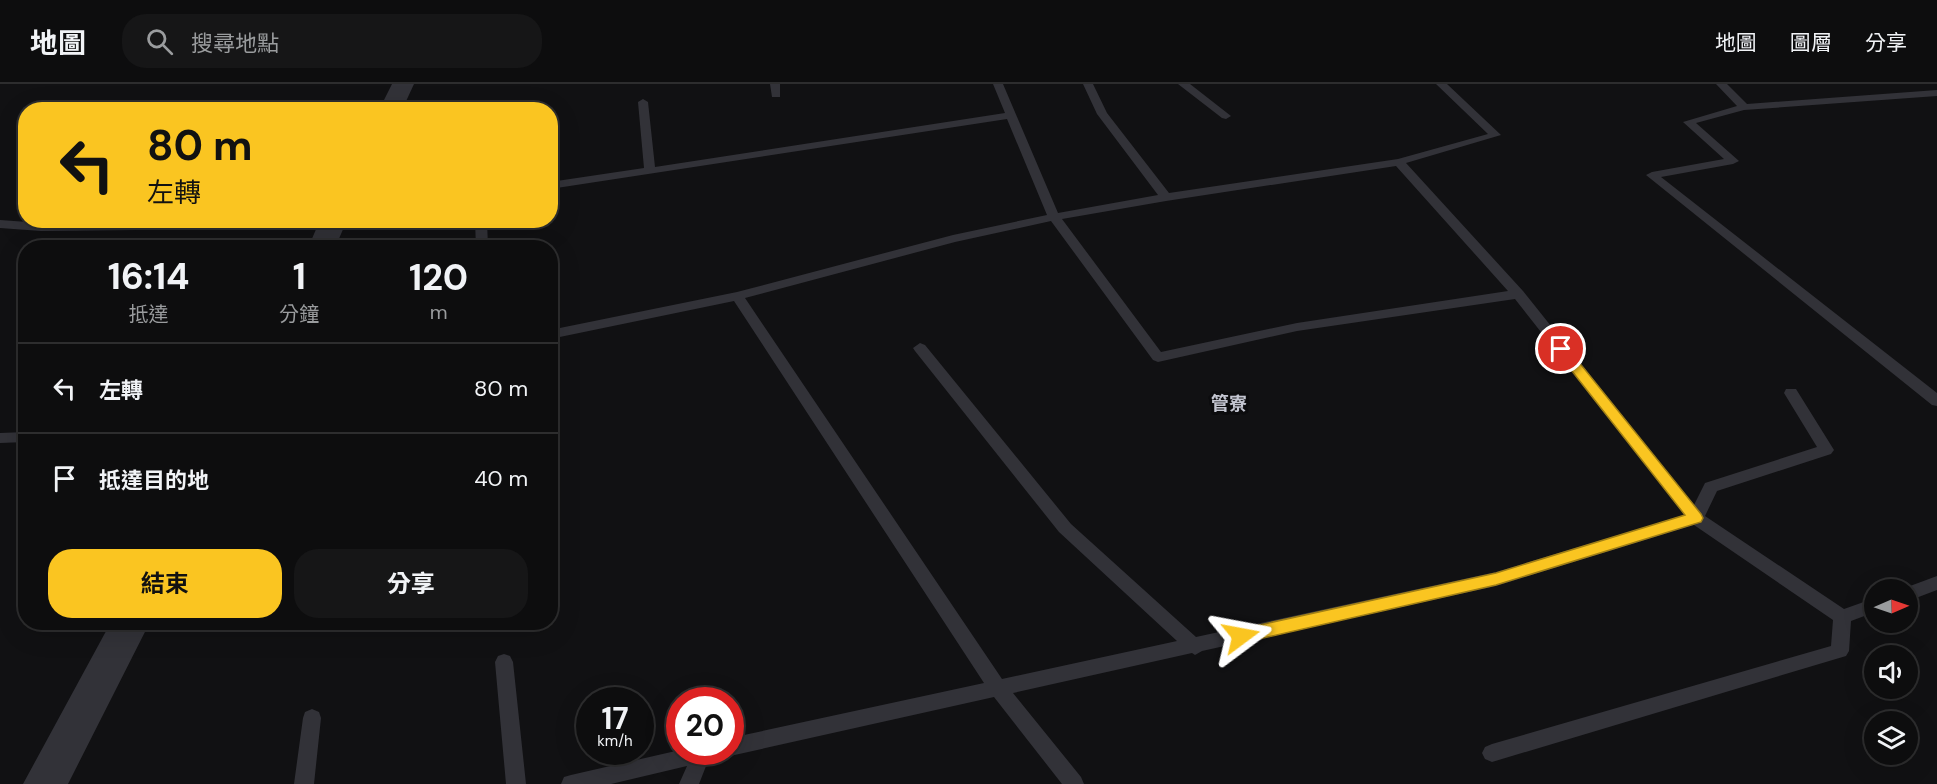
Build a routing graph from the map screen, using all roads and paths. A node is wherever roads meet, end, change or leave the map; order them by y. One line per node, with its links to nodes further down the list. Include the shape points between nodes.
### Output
1 (403, 84): 9 (street)
2 (998, 84): 12 (lane)
3 (1088, 84): 17 (lane, via 1102,114)
4 (1183, 84): 13 (lane)
5 (1441, 84): 14 (lane, via 1496,135)
6 (1721, 84): 11 (lane)
7 (1928, 84): 8 (lane)
8 (1937, 91): 11 (lane)
9 (394, 102)
10 (644, 102): 15 (lane)
11 (1744, 107): 28 (lane, via 1689,122 1732,161 1652,175)
12 (1010, 115): 15 (lane); 18 (lane)
13 (1226, 116)
14 (1399, 162): 17 (lane); 23 (lane)
15 (650, 171): 16 (lane)
16 (558, 185)
17 (1166, 197): 18 (lane)
18 (1054, 217): 23 (lane, via 1158,357 1297,327); 24 (lane, via 953,239)
19 (0, 224): 20 (lane)
20 (18, 225)
21 (113, 228): 22 (lane)
22 (329, 231)
23 (1518, 294): 31 (lane)
24 (737, 296): 25 (lane); 39 (lane)
25 (558, 333)
26 (920, 348): 37 (lane, via 1065,528)
27 (1791, 393): 31 (lane, via 1826,450 1711,487)
28 (1937, 401)
29 (18, 437): 30 (lane)
30 (0, 438)
31 (1696, 518): 35 (lane); 37 (lane, via 1496,579)
32 (1937, 583): 33 (lane)
33 (1918, 590)
34 (1864, 609): 35 (lane)
35 (1842, 617): 42 (lane, via 1840,651)
36 (127, 630): 45 (street)
37 (1195, 646): 39 (lane)
38 (504, 662): 47 (lane)
39 (999, 690): 41 (lane); 50 (lane)
40 (312, 718): 46 (lane)
41 (744, 744)
42 (1492, 753)
43 (666, 761): 48 (lane)
44 (698, 765): 49 (lane)
45 (45, 784)
46 (304, 784)
47 (516, 784)
48 (570, 784)
49 (689, 784)
50 (1074, 784)

